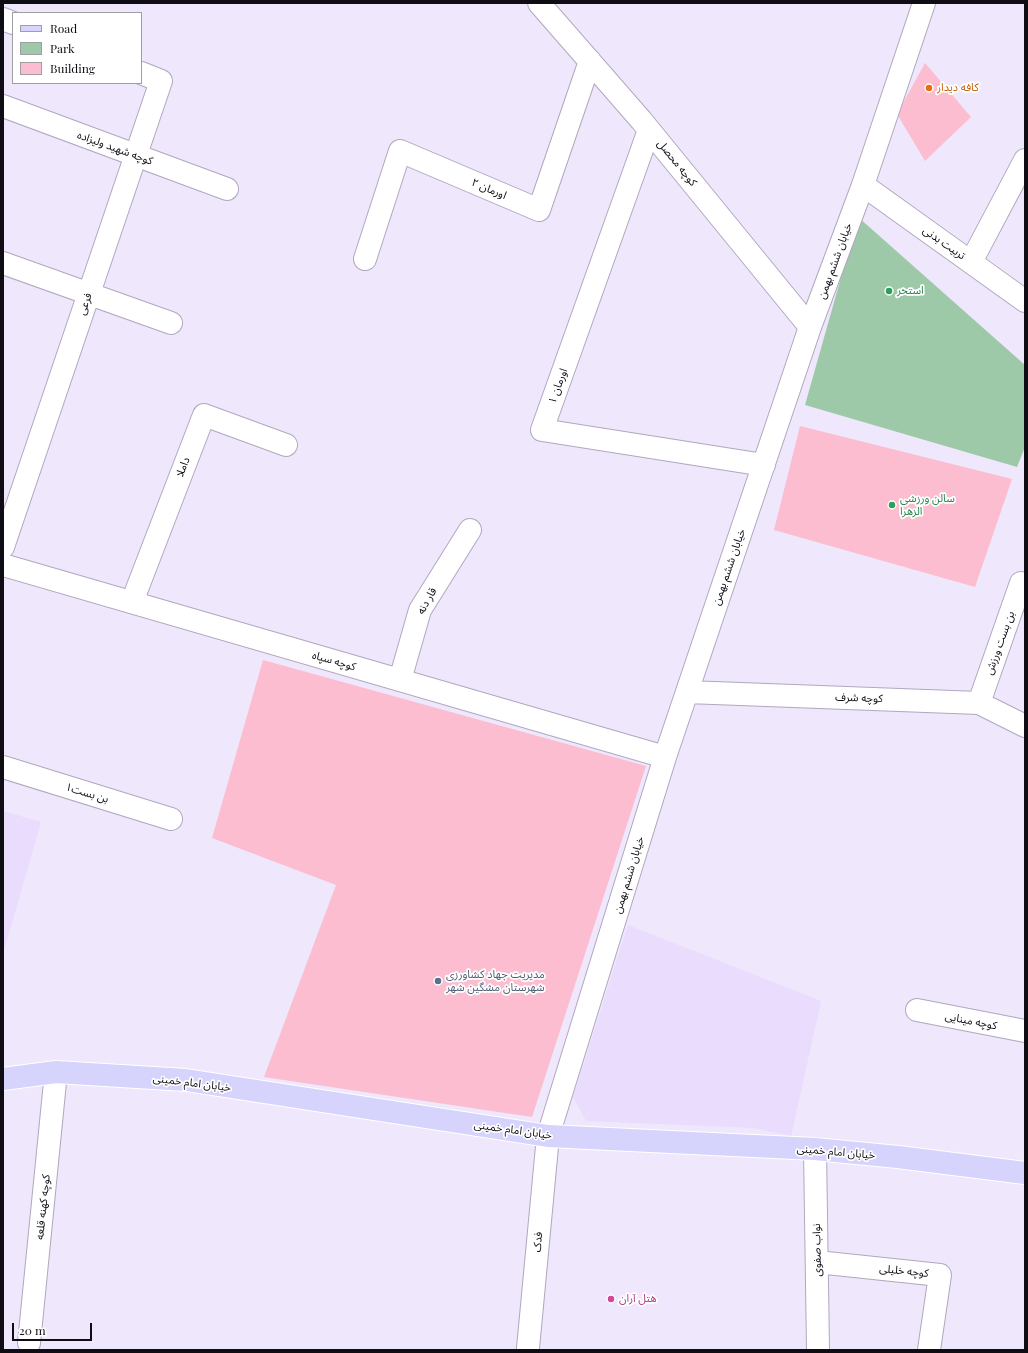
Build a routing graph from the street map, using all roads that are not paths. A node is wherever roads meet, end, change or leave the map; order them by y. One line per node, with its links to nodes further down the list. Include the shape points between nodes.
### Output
1 (539, 3): 3 (street, کوچه محصل)
2 (924, 3): 9 (street, خیابان ششم بهمن)
3 (590, 61): 6 (street, کوچه محصل); 11 (street, اورمان ۲, via 538,210 400,151)
4 (142, 73): 7 (street, فرعی, via 161,81)
5 (3, 106): 7 (street, کوچه شهید ولیزاده)
6 (649, 130): 17 (street, کوچه محصل); 19 (street, اورمان ۱, via 542,430)
7 (136, 155): 10 (street, کوچه شهید ولیزاده); 14 (street, فرعی)
8 (1025, 160): 12 (street)
9 (863, 186): 12 (street, تربیت بدنی); 17 (street, خیابان ششم بهمن)
10 (227, 189)
11 (365, 259)
12 (971, 262): 15 (street, تربیت بدنی)
13 (3, 263): 14 (street)
14 (89, 294): 16 (street); 21 (street, فرعی)
15 (1025, 300)
16 (171, 323)
17 (810, 327): 19 (street, خیابان ششم بهمن)
18 (286, 446): 24 (street, داملا, via 204,415)
19 (764, 465): 26 (street, خیابان ششم بهمن)
20 (470, 530): 25 (street, قار دنه, via 420,610)
21 (3, 547)
22 (3, 565): 24 (street, کوچه سپاه)
23 (1021, 583): 27 (street, بن بست ورزش)
24 (132, 602): 25 (street, کوچه سپاه)
25 (400, 680): 29 (street, کوچه سپاه)
26 (687, 692): 27 (street, کوچه شرف); 29 (street, خیابان ششم بهمن)
27 (979, 703): 28 (street, کوچه شرف)
28 (1025, 726)
29 (665, 757): 36 (street, خیابان ششم بهمن)
30 (3, 767): 31 (street, بن بست۱)
31 (171, 819)
32 (917, 1010): 33 (street, کوچه مینایی)
33 (1025, 1031)
34 (56, 1072): 35 (main road, خیابان امام خمینی); 36 (main road, خیابان امام خمینی, via 186,1080); 40 (street, کوچه کهنه قلعه)
35 (3, 1079)
36 (548, 1136): 37 (main road, خیابان امام خمینی); 41 (street, فدک)
37 (816, 1150): 38 (main road, خیابان امام خمینی, via 898,1157); 39 (street, نواب صفوی)
38 (1025, 1173)
39 (817, 1262): 42 (street, نواب صفوی); 43 (street, کوچه خلیلی, via 940,1275)
40 (29, 1343)
41 (528, 1348)
42 (818, 1350)
43 (929, 1350)

